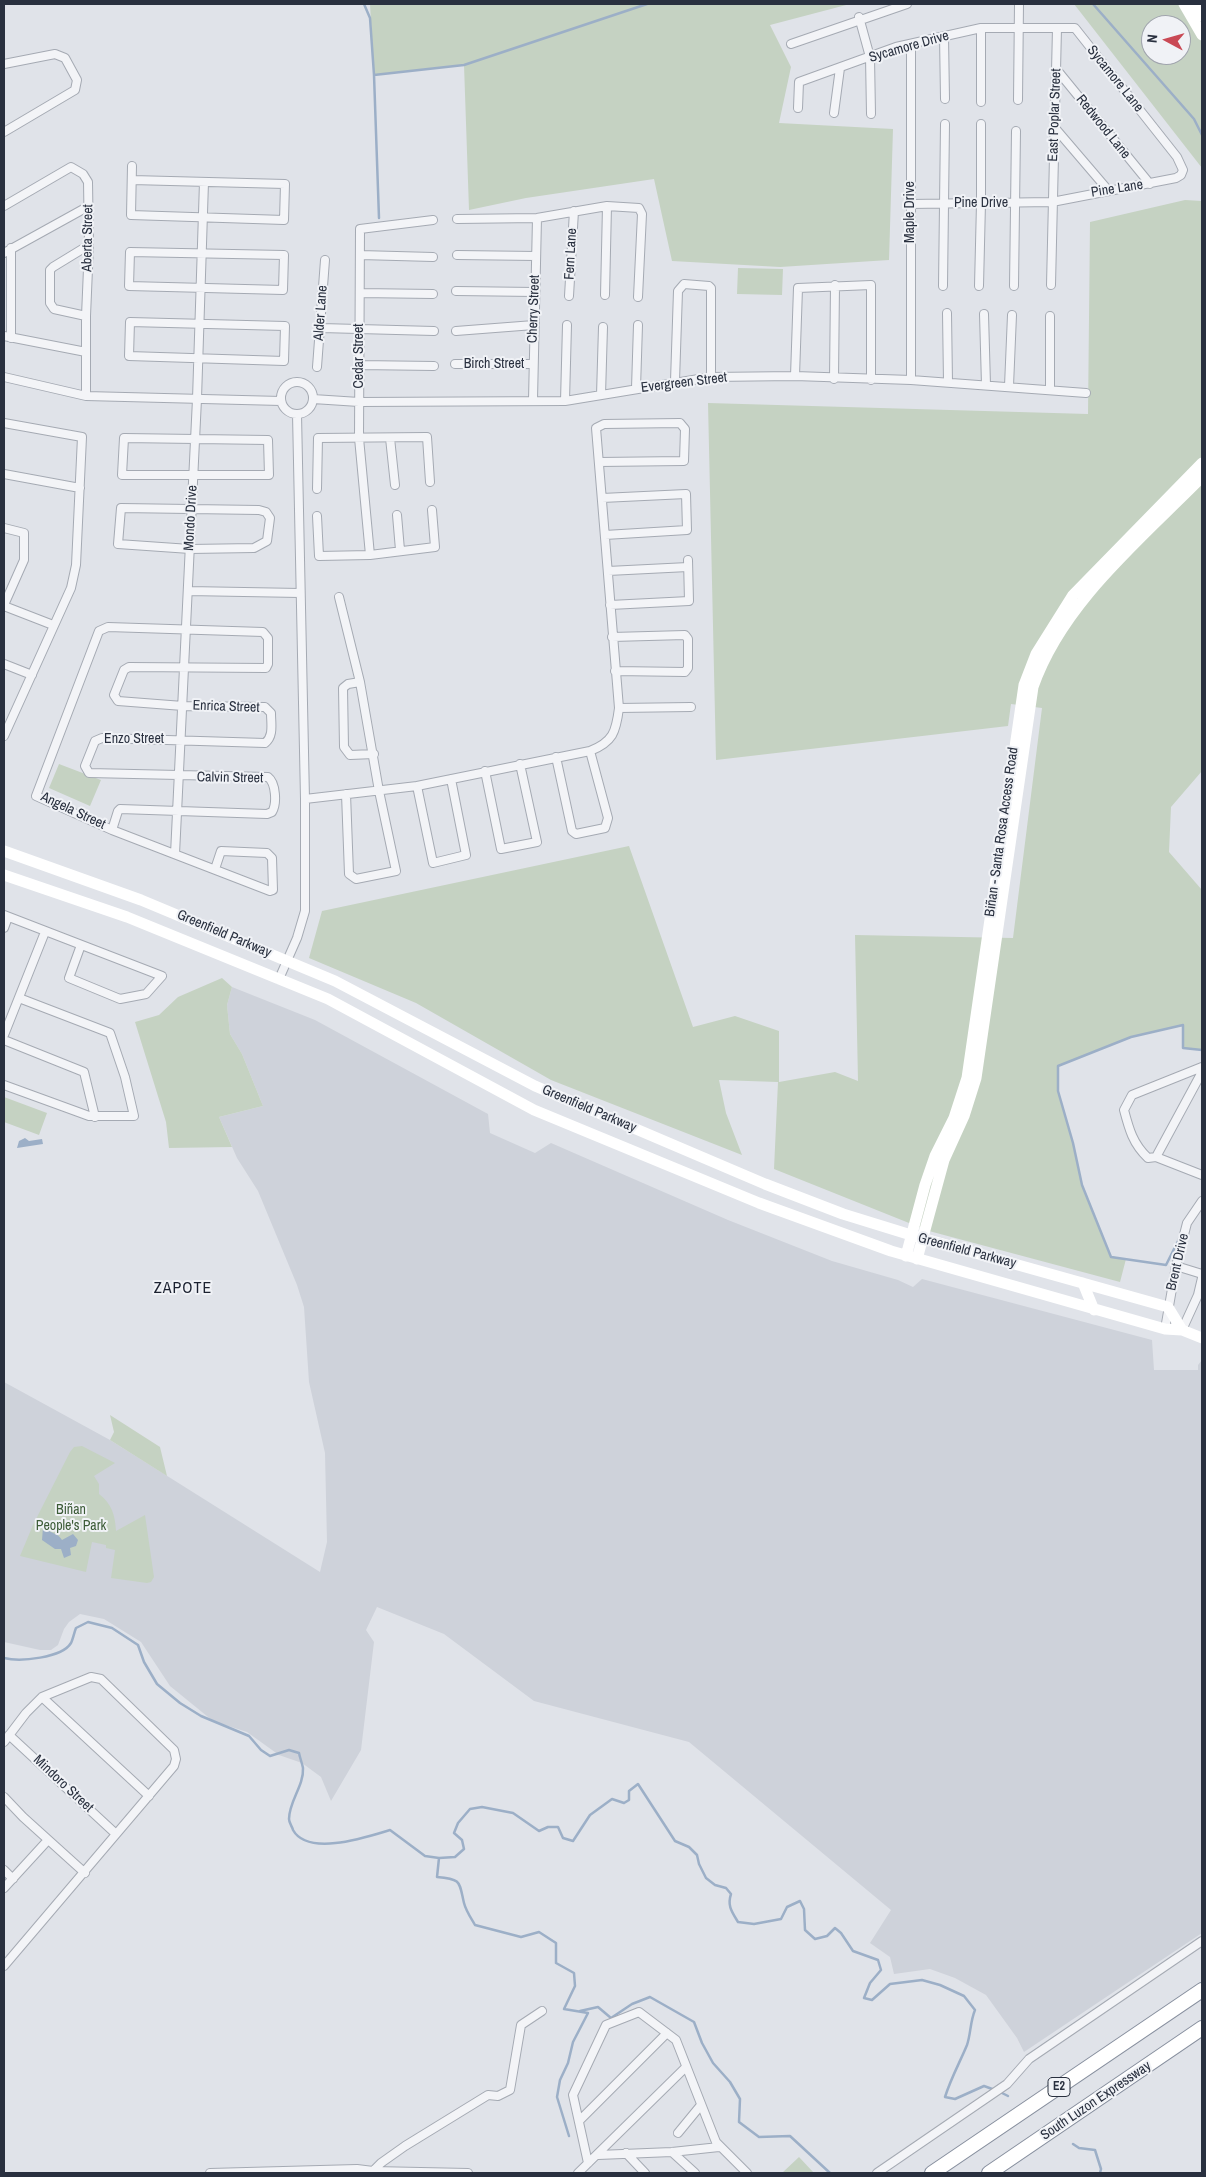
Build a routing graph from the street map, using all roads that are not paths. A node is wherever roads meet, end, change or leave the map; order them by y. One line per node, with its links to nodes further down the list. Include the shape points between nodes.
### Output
1 (908, 4): 5 (street)
2 (1019, 4): 6 (street)
3 (1189, 5): 4 (main road); 9 (main road)
4 (1202, 16)
5 (860, 18): 11 (street); 13 (street)
6 (1019, 27): 7 (street, Sycamore Drive); 8 (street, Sycamore Lane); 18 (street)
7 (980, 28): 10 (street, Sycamore Drive); 19 (street)
8 (1057, 28): 16 (street, East Poplar Street); 29 (street, Sycamore Lane, via 1075,28 1177,157 1183,170)
9 (1202, 35)
10 (944, 36): 12 (street, Sycamore Drive); 17 (street)
11 (790, 44)
12 (911, 44): 13 (street, Sycamore Drive); 37 (street, Maple Drive)
13 (870, 57): 15 (street, Sycamore Drive); 22 (street)
14 (4, 64): 27 (street, via 55,54 66,58 77,80 75,90)
15 (840, 68): 20 (street, Sycamore Drive, via 799,82); 21 (street)
16 (1057, 70): 25 (street, East Poplar Street); 32 (street, Redwood Lane)
17 (945, 99)
18 (1018, 100)
19 (981, 102)
20 (798, 108)
21 (834, 112)
22 (871, 114)
23 (946, 124): 38 (street)
24 (981, 124): 35 (street)
25 (1055, 128): 33 (street); 34 (street, East Poplar Street)
26 (1016, 131): 36 (street)
27 (4, 132)
28 (132, 166): 30 (street)
29 (1181, 175): 32 (street, Pine Lane)
30 (132, 180): 31 (street); 43 (street, via 131,215)
31 (204, 182): 43 (street, Mondo Drive); 43 (street, via 285,184 284,220)
32 (1150, 184): 33 (street, Pine Lane)
33 (1108, 190): 34 (street, Pine Lane)
34 (1052, 202): 36 (street, Pine Drive); 56 (street, East Poplar Street)
35 (981, 203): 36 (street, Pine Drive); 38 (street, Pine Drive); 58 (street)
36 (1015, 203): 59 (street)
37 (910, 204): 38 (street, Pine Drive); 95 (street, Maple Drive)
38 (945, 204): 57 (street)
39 (4, 206): 40 (street, Aberta Street, via 71,167 83,174 88,182)
40 (90, 206): 47 (street, Aberta Street); 48 (street)
41 (607, 206): 42 (street); 65 (street); 67 (street, via 631,206 639,208 642,214)
42 (574, 211): 44 (street); 66 (street, Fern Lane)
43 (203, 217): 49 (street, Mondo Drive)
44 (537, 218): 45 (street); 52 (street, Cherry Street)
45 (457, 219)
46 (433, 220): 50 (street, Cedar Street, via 360,229)
47 (90, 245): 71 (street, Aberta Street); 71 (street, via 50,270 52,307)
48 (8, 250): 82 (street)
49 (202, 253): 60 (street, Mondo Drive); 60 (street, via 130,252 128,286); 60 (street, via 284,255 283,290)
50 (360, 255): 53 (street); 63 (street, Cedar Street)
51 (457, 255): 52 (street)
52 (536, 256): 62 (street, Cherry Street)
53 (433, 257)
54 (325, 260): 78 (street, Alder Lane)
55 (835, 285): 90 (street, via 798,288); 93 (street); 94 (street, via 871,286)
56 (1051, 285)
57 (943, 286)
58 (978, 286)
59 (1014, 286)
60 (201, 288): 73 (street, Mondo Drive)
61 (456, 291): 62 (street)
62 (535, 292): 76 (street, Cherry Street)
63 (360, 293): 64 (street); 79 (street, Cedar Street)
64 (434, 294)
65 (605, 295)
66 (569, 296)
67 (638, 297)
68 (947, 313): 97 (street)
69 (984, 314): 98 (street)
70 (1012, 315): 99 (street)
71 (86, 316): 83 (street, Aberta Street)
72 (1050, 316): 101 (street)
73 (200, 324): 84 (street, Mondo Drive); 84 (street, via 130,322 129,356); 84 (street, via 285,326 284,361)
74 (567, 325): 109 (street)
75 (638, 325): 100 (street)
76 (534, 326): 81 (street); 86 (street, Cherry Street)
77 (603, 326): 103 (street)
78 (321, 328): 79 (street); 89 (street, Alder Lane)
79 (360, 329): 80 (street); 87 (street, Cedar Street)
80 (434, 331)
81 (456, 331)
82 (7, 337): 83 (street)
83 (86, 352): 104 (street, Aberta Street)
84 (199, 358): 105 (street, Mondo Drive)
85 (455, 364): 86 (street, Birch Street)
86 (533, 364): 108 (street, Cherry Street)
87 (359, 365): 88 (street); 110 (street, Cedar Street)
88 (434, 366)
89 (317, 367)
90 (795, 376): 92 (street, Evergreen Street); 93 (street, Evergreen Street)
91 (4, 377): 104 (street)
92 (711, 377): 96 (street, Evergreen Street); 96 (street, via 711,288 684,284 678,290)
93 (834, 379): 94 (street, Evergreen Street)
94 (871, 380): 95 (street, Evergreen Street)
95 (911, 380): 97 (street, Evergreen Street)
96 (675, 381): 100 (street, Evergreen Street)
97 (948, 382): 98 (street, Evergreen Street)
98 (986, 385): 99 (street, Evergreen Street)
99 (1009, 386): 101 (street, Evergreen Street)
100 (636, 388): 103 (street, Evergreen Street)
101 (1050, 390): 102 (street, Evergreen Street)
102 (1086, 393)
103 (601, 395): 109 (street, Evergreen Street)
104 (86, 396): 105 (street)
105 (198, 399): 107 (street); 115 (street, Mondo Drive)
106 (313, 399): 107 (street, via 310,389 302,382 296,382 283,390); 110 (street, Evergreen Street); 111 (street, via 306,412)
107 (281, 400): 111 (street, via 288,412)
108 (533, 400): 109 (street, Evergreen Street); 110 (street, Evergreen Street)
109 (565, 401)
110 (359, 402): 113 (street, Cedar Street)
111 (297, 414): 137 (street)
112 (4, 423): 123 (street, via 82,437)
113 (359, 438): 114 (street); 124 (street, via 318,438); 134 (street, Cedar Street)
114 (390, 438): 121 (street, via 427,437); 122 (street)
115 (194, 440): 119 (street, Mondo Drive); 119 (street, via 124,438 122,475); 119 (street, via 268,440 269,475)
116 (599, 462): 116 (street, via 596,428 604,424 680,423 684,429 684,461); 125 (street)
117 (1202, 463): 149 (main road, Biñan - Santa Rosa Access Road, via 1073,595 1036,654)
118 (4, 474): 123 (street)
119 (193, 475): 126 (street, Mondo Drive)
120 (1202, 477): 149 (main road, Biñan - Santa Rosa Access Road, via 1089,592 1065,624)
121 (430, 482)
122 (395, 485)
123 (80, 488): 141 (street, via 76,565 71,588)
124 (317, 490)
125 (602, 498): 131 (street); 131 (street, via 686,494 687,530)
126 (192, 508): 132 (street, Mondo Drive); 132 (street, via 121,508 118,544); 132 (street, via 259,510 270,518 267,541 261,546)
127 (432, 510): 133 (street, via 435,547)
128 (397, 515): 133 (street)
129 (317, 516): 134 (street, via 319,556)
130 (4, 528): 140 (street, via 24,533 24,560)
131 (605, 535): 135 (street)
132 (190, 549): 136 (street, Mondo Drive)
133 (400, 550): 134 (street)
134 (370, 555)
135 (608, 571): 139 (street); 139 (street, via 688,563 689,602)
136 (188, 591): 137 (street); 142 (street, Mondo Drive)
137 (300, 593): 165 (street)
138 (339, 596): 148 (street)
139 (610, 604): 143 (street)
140 (4, 605): 141 (street)
141 (53, 625): 147 (street)
142 (186, 630): 145 (street, Mondo Drive); 145 (street, via 263,632 268,638 268,664 263,670); 167 (street, Angela Street, via 108,627 99,631 39,787 36,796)
143 (612, 636): 146 (street); 146 (street, via 685,635 688,639 688,668 685,672)
144 (4, 664): 147 (street)
145 (184, 668): 150 (street, Mondo Drive); 150 (street, via 126,668 114,695 118,701)
146 (615, 671): 152 (street)
147 (32, 675): 153 (street)
148 (360, 682): 156 (street); 156 (street, via 343,688 344,747 350,755)
149 (1028, 686): 190 (main road, Biñan - Santa Rosa Access Road, via 967,1078 954,1118 935,1156)
150 (183, 706): 154 (street, Mondo Drive); 154 (street, Enrica Street, via 265,707 271,713 271,735 265,742)
151 (691, 707): 152 (street)
152 (619, 708): 155 (street, via 613,734 605,745)
153 (5, 730)
154 (182, 740): 160 (street, Mondo Drive); 160 (street, Enzo Street, via 98,738 85,766 89,773)
155 (590, 750): 157 (street); 157 (street, via 608,818 605,828 576,834 572,831)
156 (374, 754): 163 (street)
157 (556, 757): 158 (street)
158 (520, 764): 159 (street); 159 (street, via 537,842 501,849)
159 (485, 771): 161 (street)
160 (180, 777): 166 (street, Mondo Drive); 166 (street, Calvin Street, via 268,777 274,784 274,808 268,814)
161 (451, 779): 162 (street); 162 (street, via 466,855 432,863)
162 (417, 786): 163 (street)
163 (379, 791): 164 (street); 164 (street, via 396,871 356,879 349,874)
164 (346, 794): 165 (street)
165 (305, 799): 176 (street, via 305,911)
166 (178, 812): 167 (street, Calvin Street, via 120,809); 169 (street, Mondo Drive)
167 (112, 830): 169 (street, Angela Street)
168 (4, 851): 176 (main road, Greenfield Parkway, via 141,900)
169 (176, 854): 170 (street, Angela Street)
170 (215, 869): 170 (street, Angela Street, via 222,851 267,853 272,858 273,890 270,892)
171 (4, 875): 177 (main road, Greenfield Parkway, via 126,917)
172 (6, 916): 173 (street); 174 (street)
173 (4, 928)
174 (45, 932): 175 (street); 178 (street)
175 (82, 945): 175 (street, via 153,973 162,976 146,994 120,999 68,978)
176 (287, 960): 177 (street); 179 (main road, Greenfield Parkway)
177 (279, 979): 182 (main road, Greenfield Parkway, via 328,999)
178 (18, 998): 180 (street); 186 (street, via 110,1034 134,1116)
179 (418, 1025): 182 (main road); 190 (main road, Greenfield Parkway, via 574,1103 766,1184 843,1214)
180 (4, 1035)
181 (4, 1040): 186 (street, via 84,1072)
182 (409, 1042): 191 (main road, Greenfield Parkway, via 534,1110 759,1203)
183 (1202, 1067): 187 (street, via 1132,1095 1124,1110 1131,1136 1139,1150 1148,1158)
184 (1202, 1072): 187 (street)
185 (4, 1085): 186 (street)
186 (95, 1117)
187 (1156, 1156): 188 (street)
188 (1202, 1176)
189 (1202, 1201): 192 (street, Brent Drive, via 1187,1222)
190 (917, 1237): 191 (main road, Biñan - Santa Rosa Access Road); 195 (main road, Greenfield Parkway)
191 (912, 1258): 198 (main road, Greenfield Parkway)
192 (1176, 1266): 193 (street); 197 (street, Brent Drive)
193 (1202, 1274)
194 (1202, 1278): 196 (street, Brent Drive)
195 (1083, 1282): 197 (main road, Greenfield Parkway); 198 (main road)
196 (1200, 1294): 200 (street, Brent Drive)
197 (1168, 1307): 199 (street, Brent Drive); 200 (main road)
198 (1094, 1310): 199 (main road, Greenfield Parkway)
199 (1165, 1329): 200 (main road, Greenfield Parkway)
200 (1182, 1330): 201 (main road, Greenfield Parkway)
201 (1202, 1338)
202 (42, 1697): 203 (street); 205 (street); 205 (street, via 91,1677 101,1679 174,1750 174,1766)
203 (9, 1735): 204 (street); 207 (street, Mindoro Street)
204 (4, 1742)
205 (149, 1796): 207 (street)
206 (4, 1797): 208 (street)
207 (116, 1834): 210 (street)
208 (48, 1840): 210 (street); 211 (street)
209 (4, 1870): 211 (street)
210 (84, 1873): 214 (street)
211 (12, 1880): 212 (street)
212 (4, 1888)
213 (1202, 1941): 235 (street, via 1029,2059 1006,2084)
214 (4, 1966)
215 (1202, 1990): 236 (highway, E2)
216 (542, 2011): 228 (street, via 520,2029 510,2090 498,2096 488,2096 405,2146)
217 (1202, 2028): 237 (highway, South Luzon Expressway / E2)
218 (667, 2033): 219 (street, via 676,2040); 221 (street); 221 (street, via 639,2012 606,2025 573,2095)
219 (686, 2067): 220 (street); 226 (street)
220 (701, 2105): 222 (street); 223 (street)
221 (579, 2121): 227 (street)
222 (678, 2132)
223 (719, 2147): 224 (street); 234 (street)
224 (672, 2152): 225 (street); 233 (street)
225 (626, 2153): 226 (street); 229 (street)
226 (598, 2155): 227 (street)
227 (588, 2164): 232 (street)
228 (374, 2172): 230 (street, via 357,2169); 231 (street)
229 (640, 2172)
230 (210, 2173)
231 (468, 2173)
232 (578, 2173)
233 (695, 2173)
234 (748, 2173)
235 (877, 2173)
236 (932, 2173)
237 (989, 2173)

